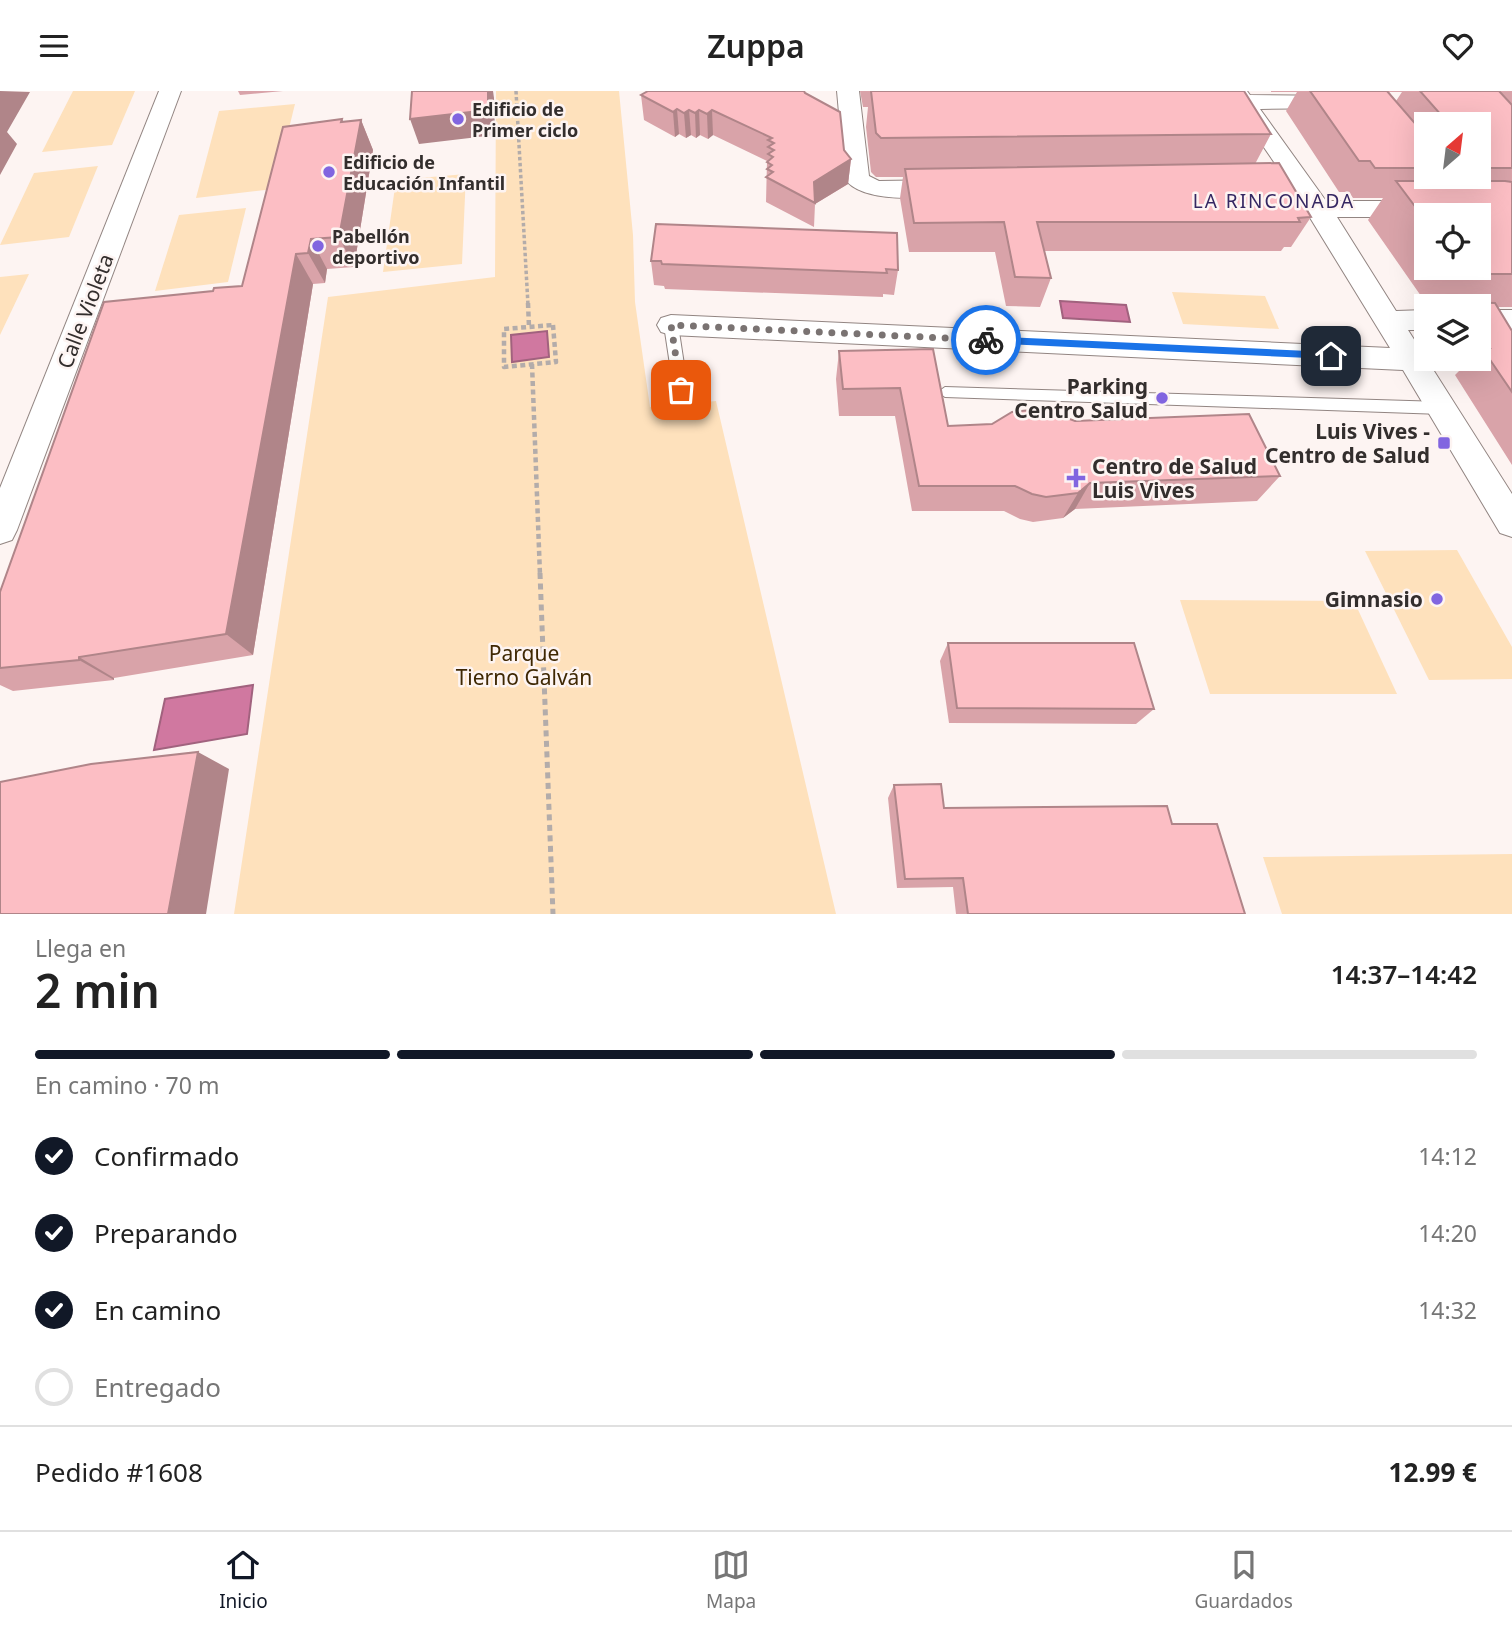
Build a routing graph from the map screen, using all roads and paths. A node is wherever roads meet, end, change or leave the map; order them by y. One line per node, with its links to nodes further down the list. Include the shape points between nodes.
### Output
1 (170, 91): 27 (street, Calle Violeta)
2 (516, 91): 20 (path)
3 (848, 91): 8 (street, via 860,117 857,179 868,188)
4 (1353, 101): 5 (street)
5 (1241, 108): 6 (street)
6 (1300, 182): 7 (street); 11 (street)
7 (1217, 184)
8 (970, 187)
9 (1439, 189): 10 (street)
10 (1450, 203)
11 (1319, 209): 12 (street); 18 (street)
12 (1414, 209)
13 (1491, 209): 14 (street)
14 (1512, 209)
15 (1414, 320): 18 (street)
16 (1491, 320): 17 (street)
17 (1512, 320)
18 (1388, 321): 21 (street)
19 (671, 325): 21 (street); 23 (lane)
20 (528, 327): 22 (path, via 553,325 556,362); 22 (path, via 504,329 504,367)
21 (1412, 360): 25 (street)
22 (532, 364): 28 (path)
23 (681, 390)
24 (945, 392): 25 (lane)
25 (1442, 408): 26 (street)
26 (1512, 523)
27 (0, 530)
28 (553, 914)

